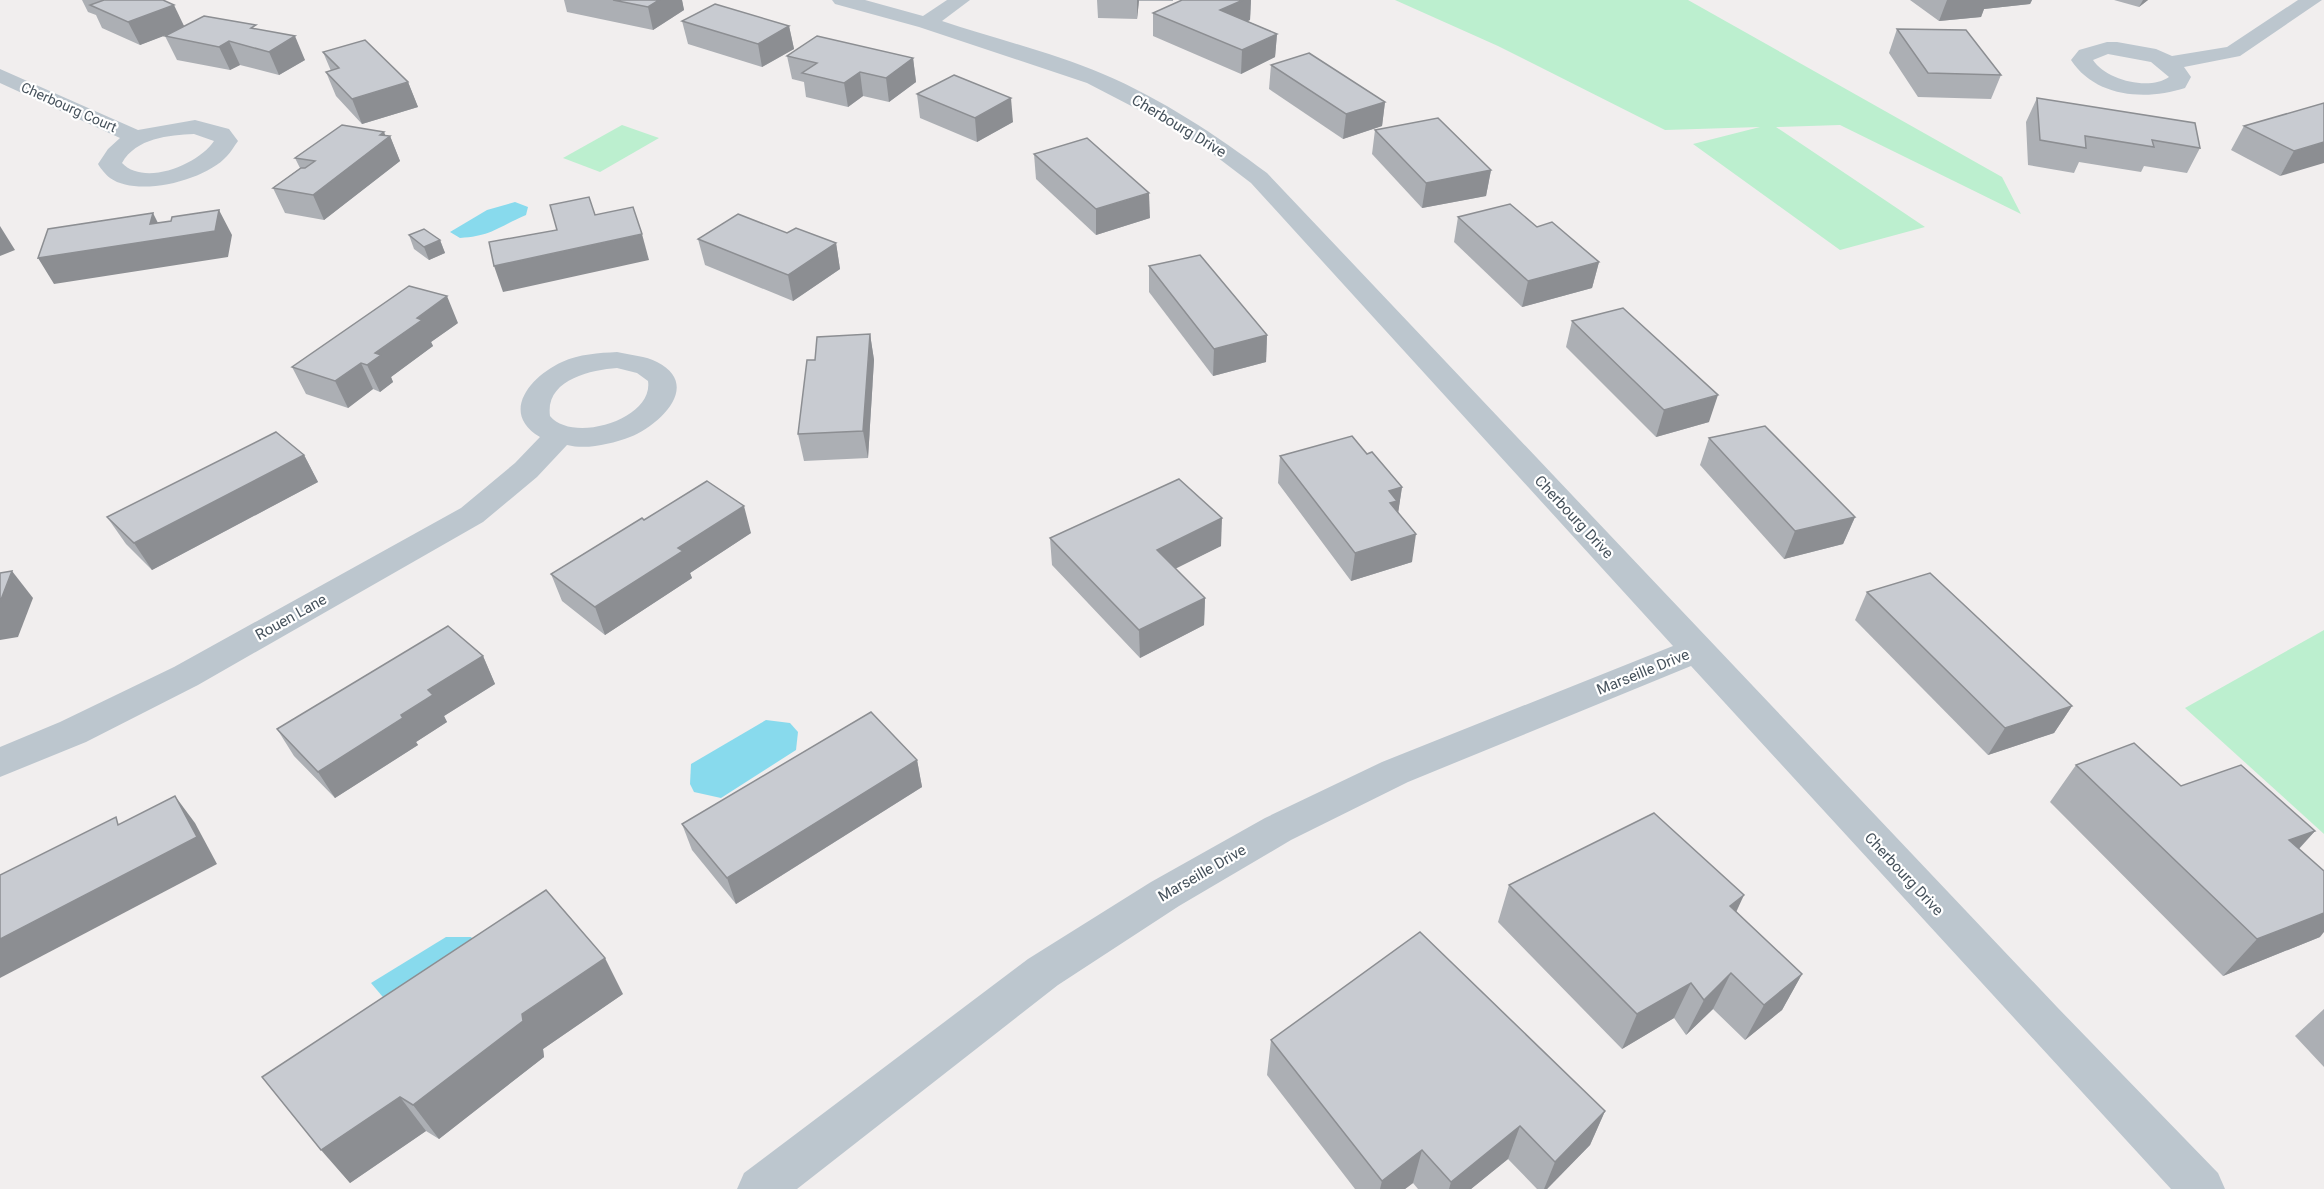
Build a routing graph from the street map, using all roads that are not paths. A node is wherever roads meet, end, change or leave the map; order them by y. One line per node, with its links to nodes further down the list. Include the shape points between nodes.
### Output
1 (842, 0): 4 (street, Cherbourg Drive)
2 (960, 0): 4 (street)
3 (2312, 0): 5 (street, via 2233,52)
4 (926, 23): 9 (street, Cherbourg Drive, via 1095,78 1174,119 1259,178)
5 (2169, 63)
6 (0, 75): 7 (street, Cherbourg Court)
7 (138, 138)
8 (559, 435): 10 (street, Rouen Lane, via 526,470 472,515 186,676)
9 (1696, 650): 11 (street, Marseille Drive, via 1395,772 1278,829 1165,894 1043,972); 12 (street, Cherbourg Drive)
10 (0, 763)
11 (760, 1189)
12 (2202, 1189)

